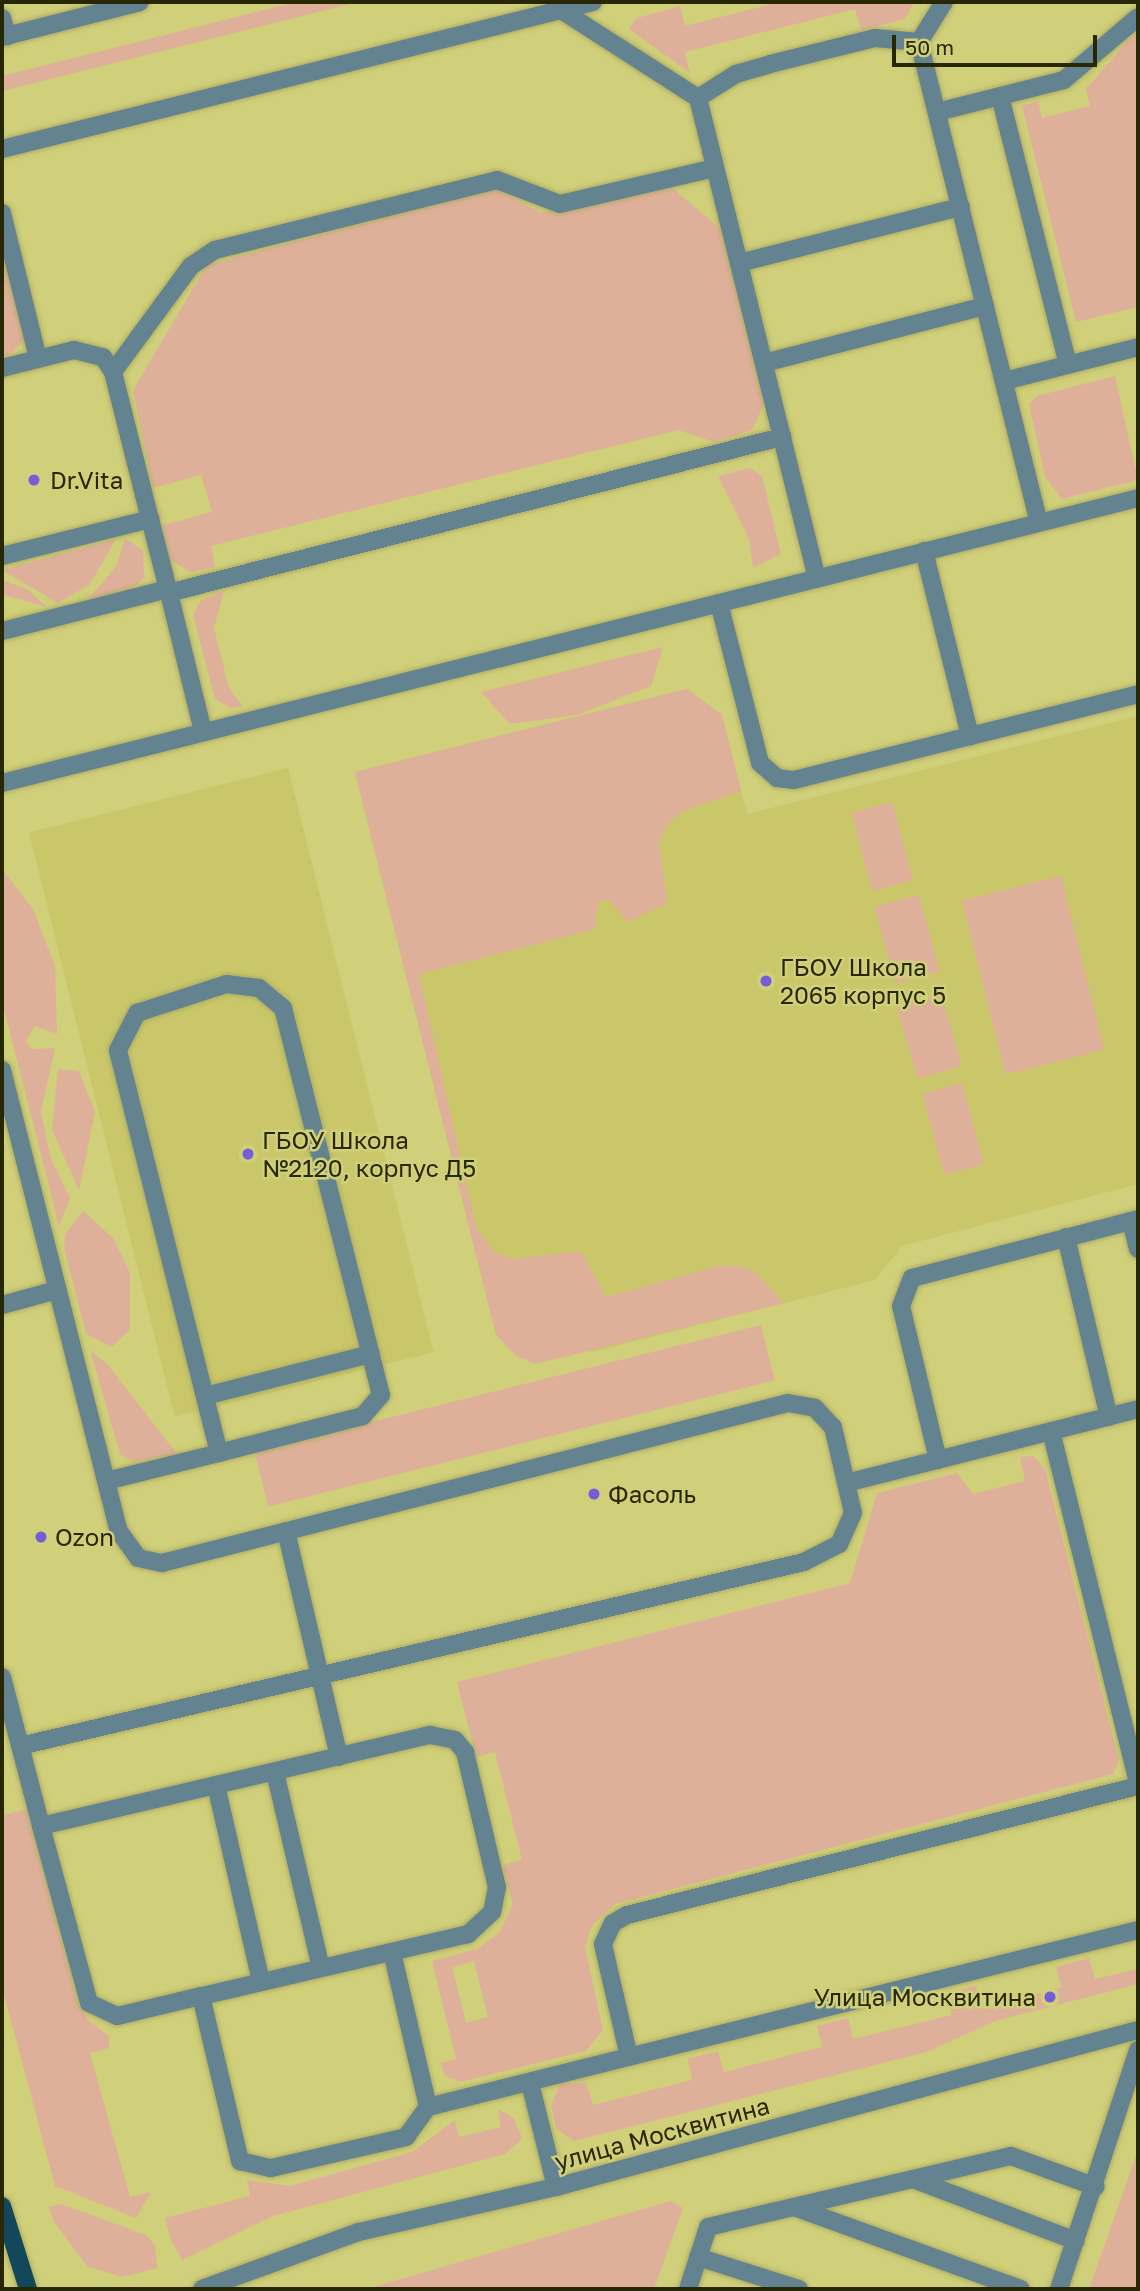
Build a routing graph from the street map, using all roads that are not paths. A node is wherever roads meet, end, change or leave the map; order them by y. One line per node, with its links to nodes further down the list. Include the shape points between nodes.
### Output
1 (140, 2): 7 (street)
2 (593, 2): 4 (street)
3 (944, 2): 8 (street)
4 (560, 6): 10 (street); 12 (street)
5 (1138, 17): 9 (street, via 1075,75)
6 (2, 18): 7 (street)
7 (4, 36)
8 (919, 42): 10 (street, via 875,38 769,64 736,74); 11 (street)
9 (1000, 96): 11 (street); 21 (street)
10 (698, 98): 13 (street)
11 (937, 112): 14 (street)
12 (2, 149)
13 (715, 168): 16 (street); 23 (street, via 560,204 497,180 215,250 191,266)
14 (961, 207): 16 (street); 17 (street)
15 (2, 213): 19 (street)
16 (739, 263): 20 (street)
17 (985, 306): 20 (street); 24 (street)
18 (1138, 348): 21 (street)
19 (38, 359): 22 (street); 23 (street, via 90,350)
20 (764, 363): 25 (street)
21 (1068, 365): 24 (street)
22 (2, 368)
23 (113, 372): 27 (street)
24 (1004, 381): 28 (street)
25 (782, 437): 31 (street); 32 (street)
26 (1137, 504): 28 (street)
27 (150, 519): 30 (street); 32 (street)
28 (1039, 522): 29 (street)
29 (924, 551): 31 (street); 37 (street)
30 (2, 556)
31 (817, 578): 33 (street)
32 (168, 591): 34 (street); 36 (street)
33 (719, 603): 36 (street); 37 (street, via 760,764 776,778 794,780)
34 (2, 631)
35 (1138, 694): 37 (street)
36 (203, 732): 38 (street)
37 (970, 736)
38 (2, 783)
39 (2, 1070): 43 (street)
40 (1135, 1220): 41 (street); 42 (street)
41 (1066, 1237): 48 (street); 51 (street, via 929,1270 907,1285 901,1306)
42 (1138, 1249)
43 (58, 1290): 44 (street); 52 (street)
44 (2, 1305)
45 (371, 1354): 46 (street); 46 (street, via 284,1008 259,988 226,984 137,1013 118,1050); 50 (street, via 382,1395 373,1410)
46 (205, 1396): 50 (street)
47 (1138, 1409): 48 (street)
48 (1109, 1417): 49 (street)
49 (1051, 1431): 51 (street); 60 (street)
50 (219, 1453): 52 (street)
51 (938, 1460): 53 (street)
52 (106, 1481): 54 (street, via 120,1538 148,1562)
53 (846, 1483): 54 (street, via 833,1427 815,1408 788,1403); 55 (street, via 853,1513 849,1530 825,1556)
54 (286, 1531): 55 (street)
55 (320, 1676): 57 (street); 58 (street)
56 (2, 1677): 57 (street)
57 (20, 1746): 62 (street)
58 (339, 1757): 59 (street); 64 (street, via 430,1735 455,1740 465,1752 497,1887 492,1912 468,1934)
59 (275, 1772): 61 (street); 65 (street)
60 (1138, 1784): 70 (street, via 627,1915 613,1923 603,1944)
61 (216, 1785): 62 (street); 66 (street)
62 (41, 1826): 67 (street, via 89,2003 117,2016)
63 (1138, 1930): 70 (street)
64 (392, 1952): 65 (street); 72 (street)
65 (321, 1968): 66 (street)
66 (261, 1982): 67 (street)
67 (201, 1996): 72 (street, via 240,2161 271,2168 406,2137)
68 (1138, 2030): 74 (street, улица Москвитина)
69 (1138, 2050): 75 (street)
70 (629, 2057): 71 (street)
71 (530, 2083): 72 (street); 74 (street)
72 (428, 2107)
73 (913, 2179): 75 (street, via 1011,2156); 77 (street); 78 (street)
74 (556, 2187): 81 (street, улица Москвитина, via 359,2232)
75 (1096, 2187): 78 (street)
76 (2, 2206): 80 (main road)
77 (794, 2207): 79 (street, via 708,2227); 84 (street)
78 (1076, 2241): 85 (street)
79 (698, 2257): 82 (street); 83 (street)
80 (28, 2289)
81 (202, 2289)
82 (688, 2289)
83 (799, 2289)
84 (1021, 2289)
85 (1059, 2289)

